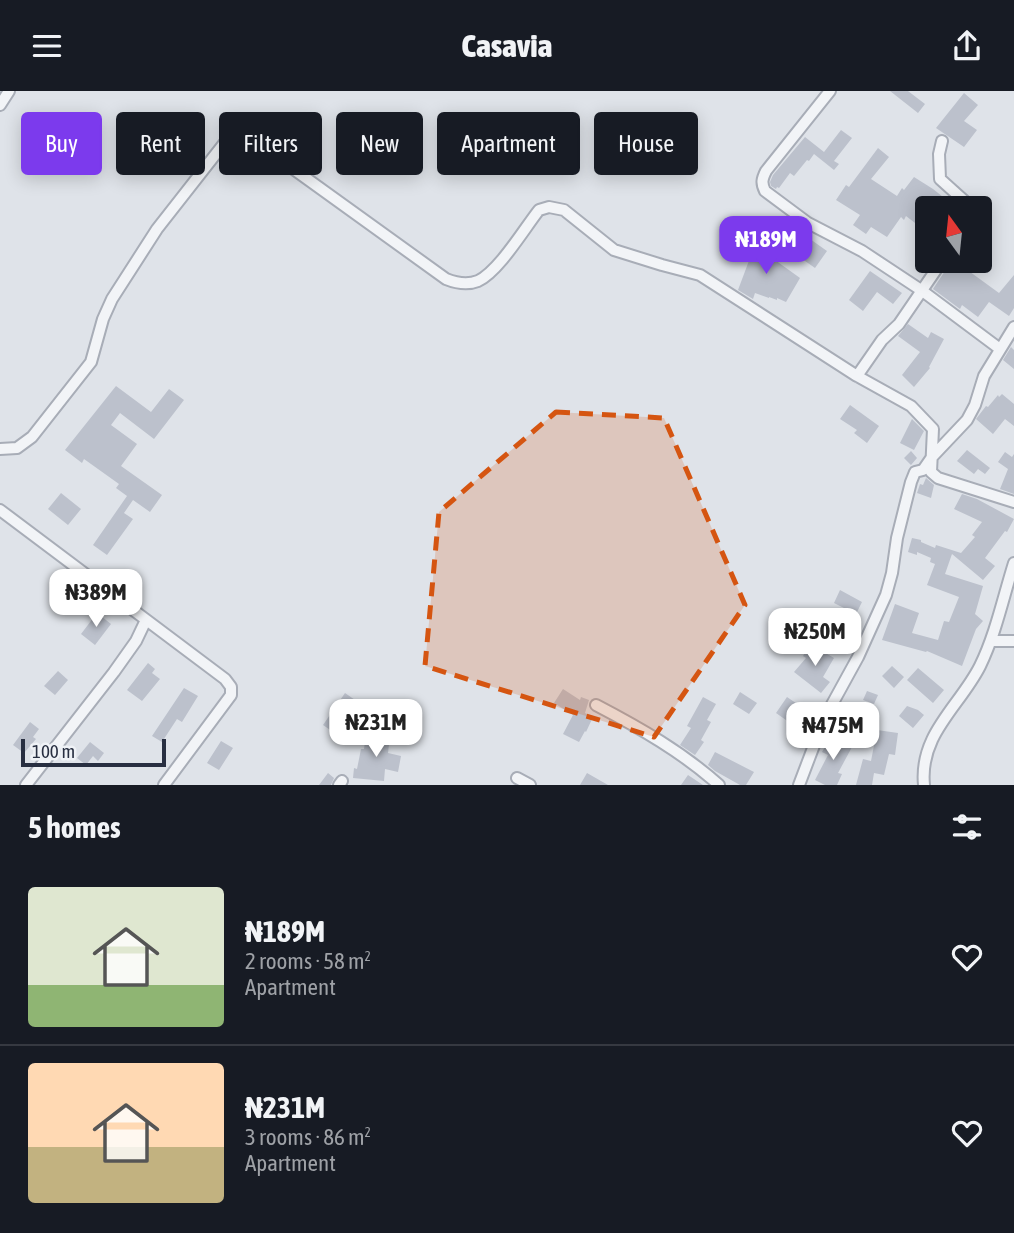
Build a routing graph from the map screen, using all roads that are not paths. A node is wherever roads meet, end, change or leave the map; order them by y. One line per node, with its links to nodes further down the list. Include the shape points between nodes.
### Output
1 (9, 91): 3 (street)
2 (830, 91): 7 (street, via 766,171 762,178 765,191 808,223)
3 (0, 105)
4 (942, 141): 5 (street, via 940,179)
5 (959, 196)
6 (933, 273): 7 (street)
7 (921, 289): 9 (street); 10 (street)
8 (1014, 327): 9 (street)
9 (1000, 349): 12 (street, via 967,420)
10 (857, 376): 11 (street, via 700,275 614,250 557,208 539,210 479,280 446,279 249,137 237,136 226,141 157,229 112,299 91,362 32,437 17,449); 12 (street, via 911,406 925,419 933,429)
11 (0, 449)
12 (932, 457): 13 (street)
13 (927, 471): 14 (street); 26 (street, via 915,472 886,595 824,719)
14 (1014, 502)
15 (0, 510): 17 (street)
16 (1014, 563): 18 (street)
17 (146, 620): 22 (street, via 114,672); 23 (street, via 225,680 232,695)
18 (991, 641): 19 (street); 27 (street, via 932,740)
19 (1014, 641)
20 (596, 705): 25 (street, via 672,747)
21 (517, 778): 24 (street)
22 (26, 785)
23 (164, 785)
24 (530, 785)
25 (719, 785)
26 (799, 785)
27 (924, 785)

